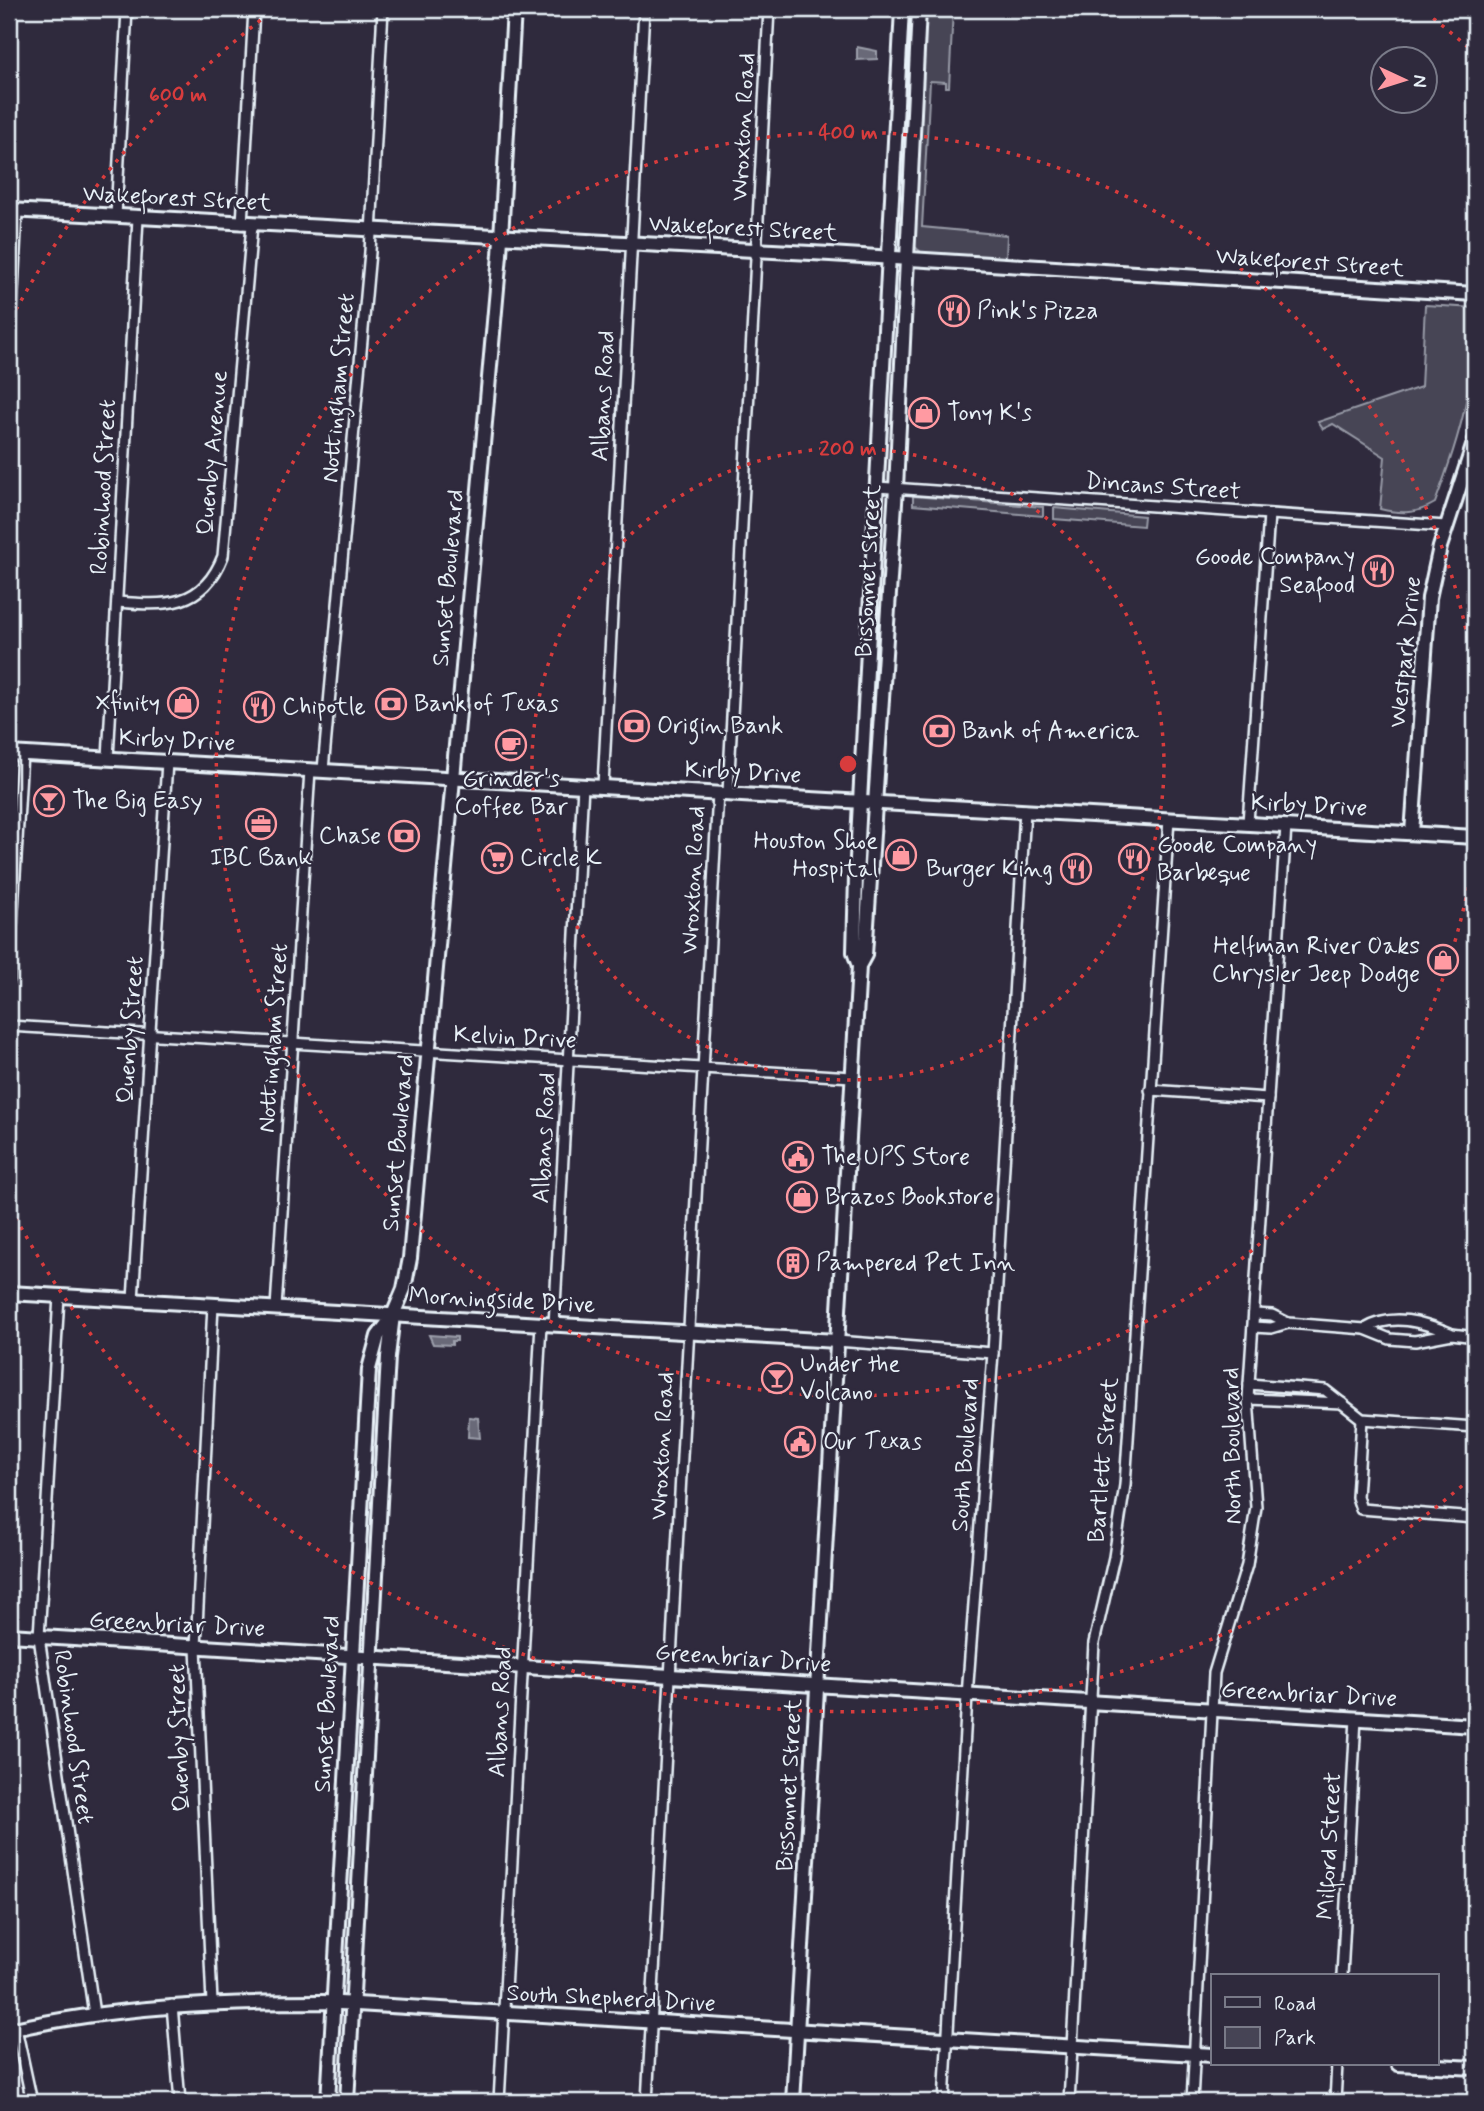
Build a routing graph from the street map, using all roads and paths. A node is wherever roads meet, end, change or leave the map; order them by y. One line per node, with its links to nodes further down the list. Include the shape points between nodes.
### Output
1 (127, 9): 10 (street)
2 (254, 9): 12 (street, Quenby Avenue)
3 (383, 9): 13 (street, Nottingham Street)
4 (514, 9): 14 (main road, Sunset Boulevard)
5 (645, 9): 15 (street, Albans Road)
6 (769, 9): 16 (street, Wroxton Road)
7 (902, 9): 17 (main road, Bissonnet Street)
8 (919, 9): 18 (main road, Bissonnet Street)
9 (13, 211): 10 (main road, Wakeforest Street); 19 (street)
10 (116, 216): 11 (main road, Wakeforest Street)
11 (138, 218): 12 (main road, Wakeforest Street); 27 (street, Robinhood Street)
12 (247, 225): 13 (main road, Wakeforest Street); 27 (street, Quenby Avenue, via 223,556 210,580 191,597 166,604)
13 (372, 231): 14 (main road, Wakeforest Street); 34 (street, Nottingham Street)
14 (502, 237): 15 (main road, Wakeforest Street); 35 (main road, Sunset Boulevard)
15 (632, 244): 16 (main road, Wakeforest Street); 37 (street, Albans Road)
16 (757, 250): 17 (main road, Wakeforest Street); 38 (street, Wroxton Road)
17 (889, 258): 18 (main road, Wakeforest Street); 23 (main road, Bissonnet Street)
18 (908, 259): 20 (main road, Wakeforest Street); 24 (main road, Bissonnet Street)
19 (12, 266): 21 (street)
20 (1475, 294)
21 (9, 374)
22 (1475, 440): 26 (main road, Westpark Drive)
23 (877, 486): 24 (street, Dincans Street); 28 (main road, Bissonnet Street)
24 (895, 488): 25 (street, Dincans Street); 29 (main road, Bissonnet Street)
25 (1269, 514): 26 (street, Dincans Street); 43 (street)
26 (1446, 526): 45 (main road, Westpark Drive, via 1429,598)
27 (117, 602): 32 (street, Robinhood Street)
28 (869, 630): 29 (main road); 39 (main road, Bissonnet Street)
29 (887, 631): 40 (main road, Bissonnet Street)
30 (9, 753): 31 (main road, Kirby Drive)
31 (22, 753): 32 (main road, Kirby Drive); 48 (street)
32 (108, 758): 33 (main road, Kirby Drive)
33 (167, 762): 34 (main road, Kirby Drive); 50 (street, Quenby Street)
34 (316, 770): 35 (main road, Kirby Drive); 51 (street, Nottingham Street)
35 (452, 778): 36 (main road, Kirby Drive); 52 (main road, Sunset Boulevard)
36 (583, 785): 37 (main road, Kirby Drive); 53 (street, Albans Road)
37 (603, 786): 38 (main road, Kirby Drive)
38 (723, 793): 39 (main road, Kirby Drive); 54 (street, Wroxton Road)
39 (861, 801): 40 (main road, Kirby Drive); 47 (main road, Bissonnet Street, via 854,952)
40 (875, 803): 41 (main road, Kirby Drive); 47 (main road, Bissonnet Street, via 865,955)
41 (1025, 810): 42 (main road, Kirby Drive); 74 (street, South Boulevard)
42 (1169, 819): 43 (main road, Kirby Drive); 56 (street, Bartlett Street)
43 (1248, 823): 44 (main road, Kirby Drive)
44 (1286, 825): 45 (main road, Kirby Drive); 57 (street, North Boulevard)
45 (1412, 833): 46 (main road, Kirby Drive)
46 (1475, 836)
47 (859, 966): 55 (main road, Bissonnet Street)
48 (9, 980)
49 (9, 1026): 50 (street, Kelvin Drive)
50 (150, 1035): 51 (street, Kelvin Drive); 60 (street, Quenby Street)
51 (293, 1043): 52 (street, Kelvin Drive); 62 (street, Nottingham Street)
52 (429, 1051): 53 (street, Kelvin Drive); 64 (main road, Sunset Boulevard, via 410,1258)
53 (568, 1060): 54 (street, Kelvin Drive); 67 (street, Albans Road)
54 (705, 1068): 55 (street, Kelvin Drive); 70 (street, Wroxton Road)
55 (852, 1077): 73 (main road, Bissonnet Street)
56 (1150, 1090): 57 (street); 92 (street, Bartlett Street, via 1125,1485 1119,1535 1094,1643)
57 (1268, 1098): 63 (street, North Boulevard)
58 (9, 1293): 59 (main road, Morningside Drive)
59 (59, 1296): 60 (main road, Morningside Drive); 84 (street, Robinhood Street)
60 (133, 1300): 61 (main road, Morningside Drive)
61 (213, 1305): 62 (main road, Morningside Drive); 85 (street, Quenby Street)
62 (276, 1308): 64 (main road, Morningside Drive)
63 (1254, 1314): 65 (street, via 1272,1315); 68 (street, North Boulevard)
64 (393, 1315): 66 (main road, Morningside Drive); 86 (main road, Sunset Boulevard, via 378,1336 369,1369); 87 (main road, Sunset Boulevard)
65 (1288, 1323): 68 (street); 69 (street)
66 (541, 1324): 67 (main road, Morningside Drive); 88 (street, Albans Road)
67 (554, 1325): 70 (main road, Morningside Drive)
68 (1253, 1327): 75 (street, North Boulevard)
69 (1365, 1329): 71 (street, via 1390,1339 1415,1341); 71 (street, via 1390,1319 1419,1322)
70 (688, 1333): 73 (main road, Morningside Drive); 89 (street, Wroxton Road)
71 (1452, 1334): 72 (street)
72 (1475, 1335)
73 (837, 1341): 74 (street, Morningside Drive); 90 (main road, Bissonnet Street)
74 (993, 1353): 91 (street, South Boulevard)
75 (1249, 1384): 76 (street); 77 (street, North Boulevard)
76 (1295, 1387): 78 (street); 79 (street, via 1325,1390)
77 (1248, 1399): 78 (street); 93 (street, North Boulevard, via 1256,1477 1254,1534 1219,1650)
78 (1294, 1402): 79 (street)
79 (1342, 1403): 80 (street)
80 (1362, 1419): 81 (street); 82 (street, via 1357,1497 1361,1509)
81 (1475, 1427)
82 (1475, 1518)
83 (9, 1635): 84 (main road, Greenbriar Drive)
84 (39, 1637): 85 (main road, Greenbriar Drive); 101 (street, Robinhood Street)
85 (196, 1647): 86 (main road, Greenbriar Drive); 98 (street, Quenby Street)
86 (351, 1656): 87 (main road, Greenbriar Drive); 97 (main road, Sunset Boulevard)
87 (370, 1656): 88 (main road, Greenbriar Drive); 99 (main road, Sunset Boulevard)
88 (523, 1666): 89 (main road, Greenbriar Drive); 102 (street, Albans Road)
89 (669, 1674): 90 (main road, Greenbriar Drive); 103 (street, Wroxton Road)
90 (817, 1685): 91 (main road, Greenbriar Drive); 105 (main road, Bissonnet Street)
91 (967, 1696): 92 (main road, Greenbriar Drive); 106 (street, South Boulevard)
92 (1089, 1703): 93 (main road, Greenbriar Drive); 107 (street, Bartlett Street)
93 (1210, 1712): 94 (main road, Greenbriar Drive); 108 (street, North Boulevard)
94 (1356, 1718): 95 (main road, Greenbriar Drive); 96 (street, Milford Street)
95 (1475, 1726)
96 (1342, 1974)
97 (333, 2002): 98 (main road, South Shepherd Drive); 99 (main road, South Shepherd Drive); 115 (main road, Sunset Boulevard)
98 (212, 2003): 100 (main road, South Shepherd Drive)
99 (352, 2003): 102 (main road, South Shepherd Drive); 116 (main road, Sunset Boulevard)
100 (172, 2005): 101 (main road, South Shepherd Drive); 114 (street)
101 (94, 2014): 104 (main road, South Shepherd Drive)
102 (504, 2014): 103 (main road, South Shepherd Drive); 117 (street, Albans Road)
103 (652, 2022): 105 (main road, South Shepherd Drive); 118 (street, Wroxton Road)
104 (12, 2029): 113 (street)
105 (798, 2030): 106 (main road, South Shepherd Drive); 119 (main road, Bissonnet Street)
106 (949, 2040): 107 (main road, South Shepherd Drive); 120 (street, South Boulevard)
107 (1071, 2047): 108 (main road, South Shepherd Drive); 121 (street, Bartlett Street)
108 (1195, 2055): 109 (main road, South Shepherd Drive); 122 (street, North Boulevard)
109 (1211, 2055)
110 (1337, 2066): 123 (street)
111 (1436, 2066): 112 (main road)
112 (1475, 2068)
113 (32, 2102)
114 (180, 2102)
115 (328, 2102)
116 (346, 2102)
117 (499, 2102)
118 (647, 2102)
119 (793, 2102)
120 (944, 2102)
121 (1069, 2102)
122 (1192, 2102)
123 (1335, 2102)

